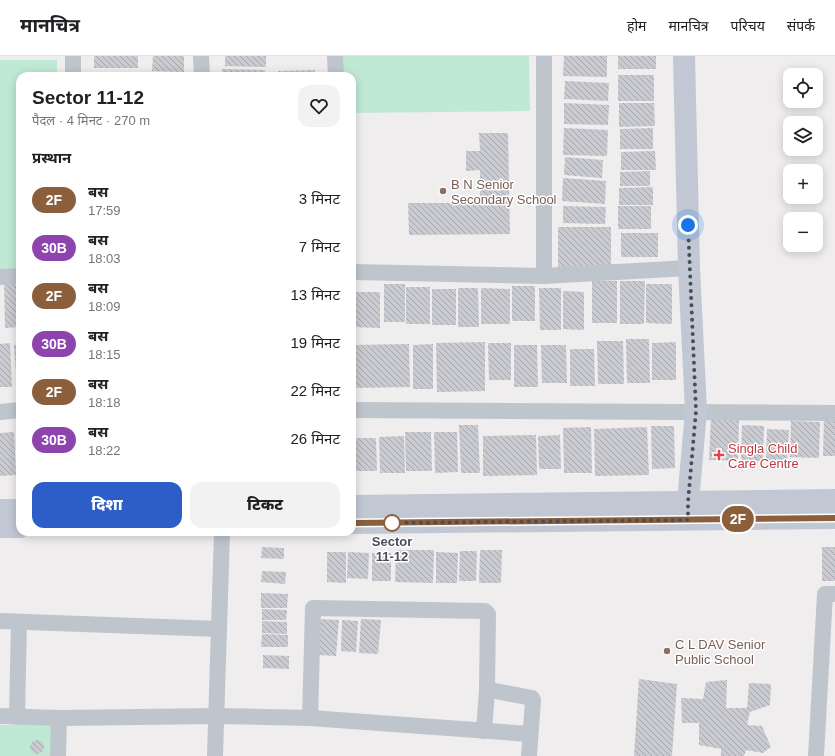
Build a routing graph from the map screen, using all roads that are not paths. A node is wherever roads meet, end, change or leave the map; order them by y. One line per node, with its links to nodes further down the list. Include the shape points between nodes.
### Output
1 (73, 56): 6 (street)
2 (201, 56): 7 (street)
3 (335, 56): 8 (street)
4 (544, 56): 12 (street)
5 (684, 56): 9 (street)
6 (73, 72)
7 (202, 72)
8 (336, 72)
9 (689, 268): 12 (street); 16 (street)
10 (356, 272): 12 (street)
11 (16, 276): 13 (street)
12 (544, 276)
13 (0, 277)
14 (16, 410): 17 (street)
15 (356, 410): 16 (street)
16 (696, 411): 18 (street); 23 (street)
17 (0, 412)
18 (835, 413)
19 (835, 500): 23 (street)
20 (356, 506): 23 (street)
21 (0, 510): 22 (street)
22 (16, 510)
23 (688, 511): 24 (street); 25 (street)
24 (835, 518)
25 (356, 523)
26 (0, 527): 27 (street)
27 (16, 527)
28 (222, 536): 32 (street)
29 (835, 594): 44 (street, via 825,594)
30 (0, 621): 31 (street)
31 (19, 622): 32 (street); 36 (street)
32 (218, 629): 35 (street)
33 (487, 690): 38 (street, via 487,612 316,607 312,611); 39 (street); 40 (street, via 532,698)
34 (0, 716): 36 (street)
35 (217, 716): 37 (street); 38 (street); 42 (street)
36 (17, 717): 37 (street)
37 (59, 718): 41 (street)
38 (310, 718): 39 (street)
39 (484, 731): 40 (street)
40 (530, 734): 43 (street)
41 (58, 756)
42 (215, 756)
43 (529, 756)
44 (816, 756)

